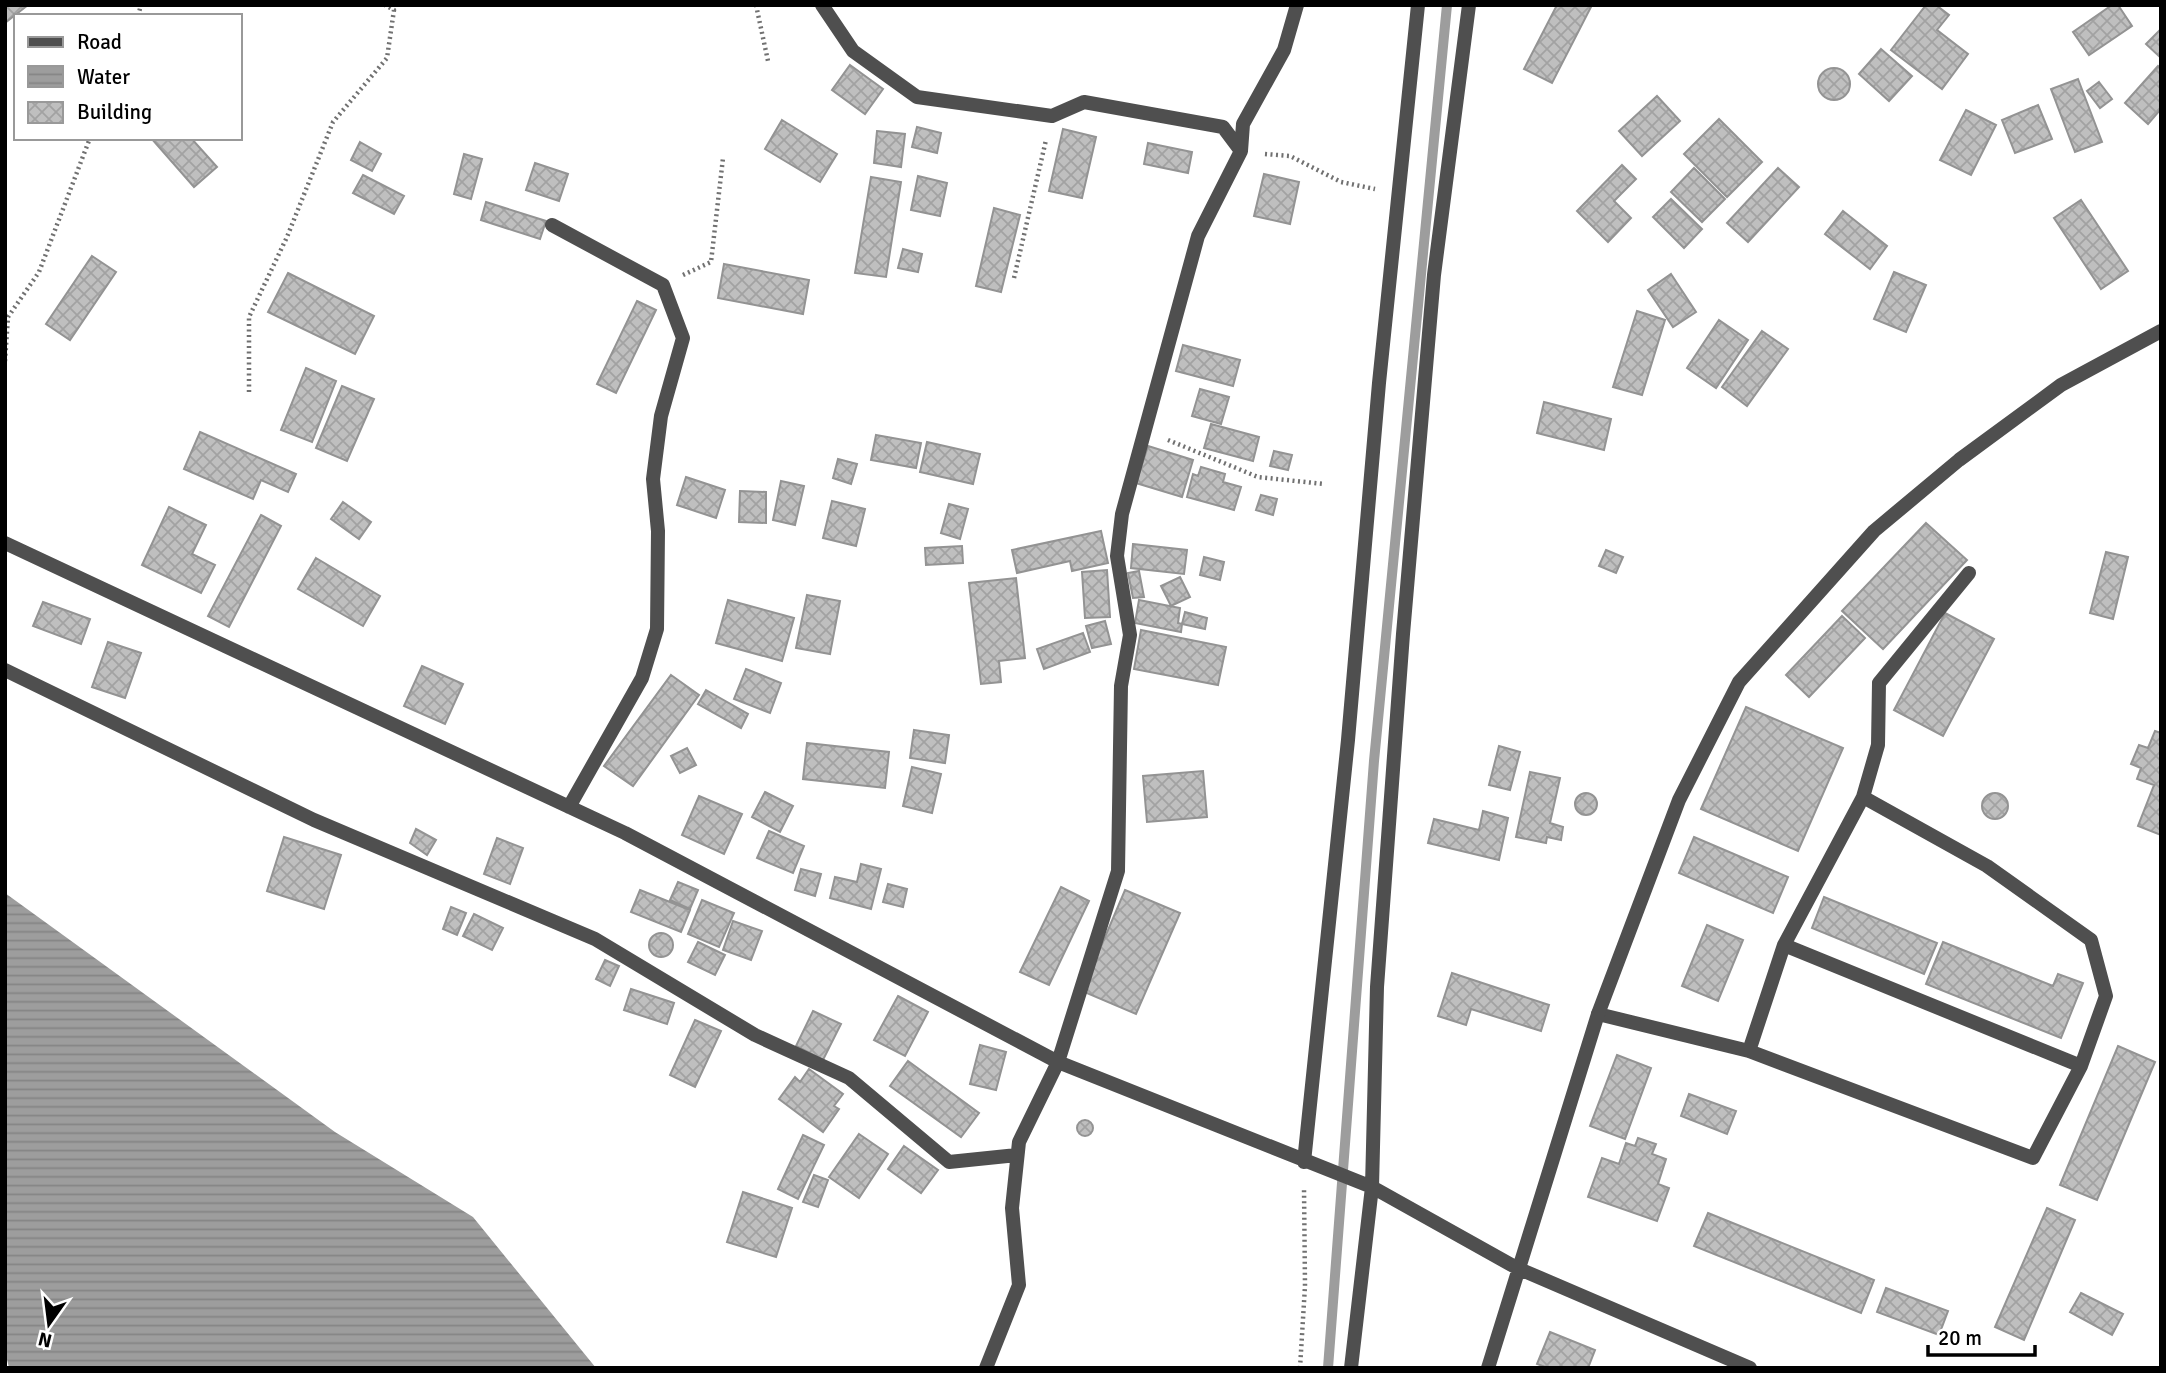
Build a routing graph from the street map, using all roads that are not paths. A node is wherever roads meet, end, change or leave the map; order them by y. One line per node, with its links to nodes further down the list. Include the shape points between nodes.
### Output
1 (822, 5): 5 (street, via 853,51 917,97 1052,116 1084,102 1223,127)
2 (1297, 5): 5 (street, via 1284,50 1243,124)
3 (1418, 5): 19 (street)
4 (1469, 5): 20 (street, via 1434,275 1403,634 1377,987)
5 (1241, 151): 16 (street, via 1198,236 1122,514 1117,556 1130,635 1121,686 1118,871)
6 (551, 225): 12 (street, via 663,285 684,338 661,416 653,479 658,531 657,629 642,678)
7 (2161, 331): 14 (street, via 2061,385 1959,460 1885,522 1739,682 1679,800)
8 (5, 543): 12 (street)
9 (1969, 573): 11 (street, via 1879,683 1878,744)
10 (5, 670): 18 (street, via 314,820 595,939 755,1035 849,1078 949,1163)
11 (1863, 797): 13 (street); 17 (street, via 1987,866 2091,940 2106,996)
12 (569, 807): 16 (street)
13 (1784, 945): 15 (street); 17 (street)
14 (1598, 1014): 15 (street); 21 (street)
15 (1749, 1051): 17 (street, via 2033,1158)
16 (1058, 1062): 18 (street); 19 (street)
17 (2081, 1066)
18 (1017, 1155): 22 (street, via 1012,1208 1019,1285)
19 (1304, 1162): 20 (street)
20 (1371, 1187): 21 (street); 23 (street)
21 (1517, 1268): 24 (street); 25 (street)
22 (986, 1368)
23 (1351, 1368)
24 (1488, 1368)
25 (1750, 1368)

